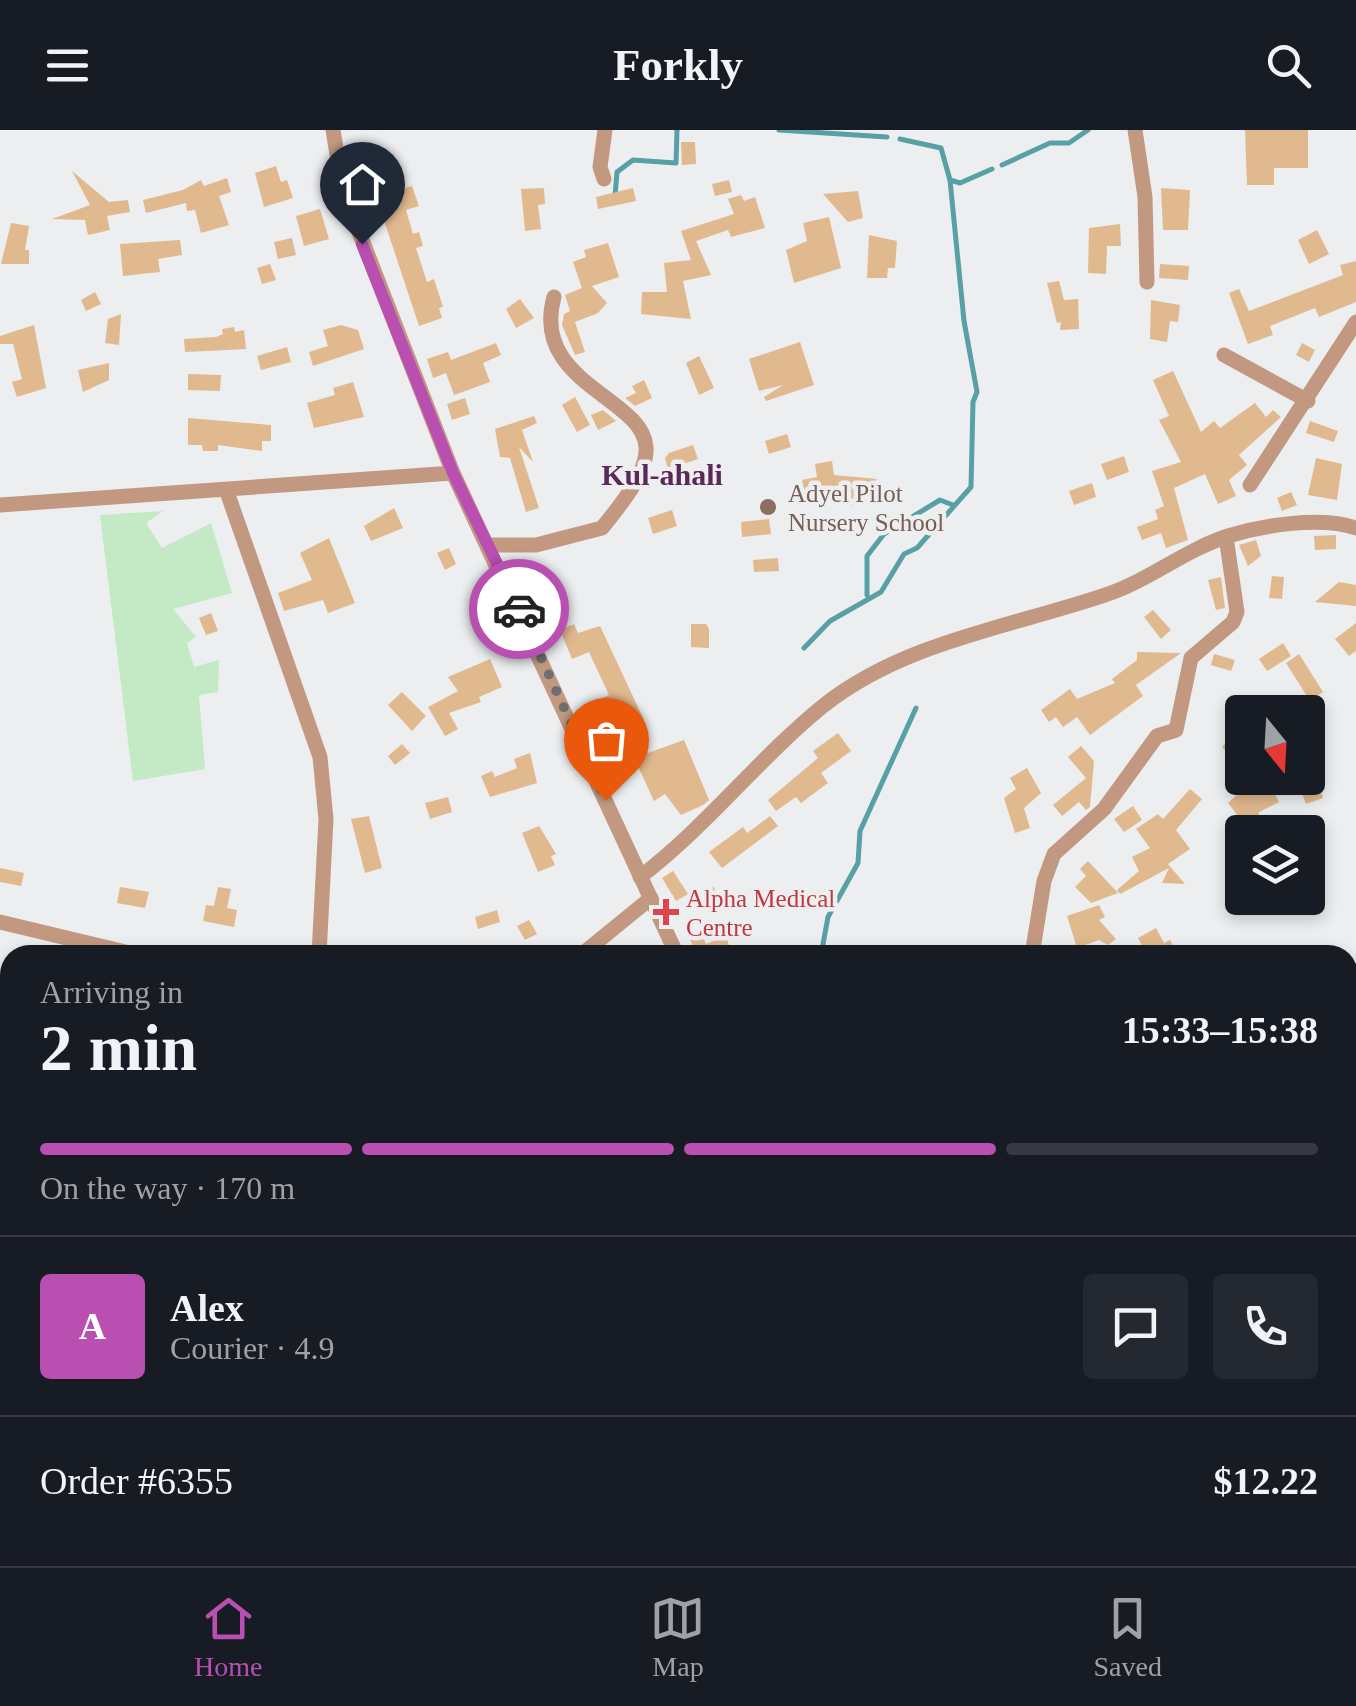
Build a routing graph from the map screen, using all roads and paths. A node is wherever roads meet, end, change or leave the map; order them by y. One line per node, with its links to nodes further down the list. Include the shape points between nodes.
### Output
1 (333, 130): 10 (street, via 343,191)
2 (605, 130): 4 (street)
3 (1135, 130): 5 (street, via 1146,197)
4 (602, 173)
5 (1148, 282)
6 (554, 297): 16 (street, via 552,334 566,363 641,433 647,450 642,469 602,528 536,545)
7 (1356, 322): 9 (street)
8 (1224, 355): 9 (street)
9 (1308, 401): 11 (street)
10 (453, 473): 12 (street); 16 (street)
11 (1250, 485)
12 (227, 492): 13 (street); 21 (street, via 320,757 326,819)
13 (0, 504)
14 (1356, 528): 15 (street, via 1282,525)
15 (1226, 536): 17 (street, via 1108,594 947,642 850,688); 24 (street, via 1237,604 1233,622 1191,658 1176,730 1157,736 1104,810 1054,854)
16 (488, 545): 17 (street)
17 (640, 877): 18 (street)
18 (651, 898): 22 (street); 23 (street)
19 (0, 922): 20 (street)
20 (85, 945)
21 (320, 945)
22 (593, 945)
23 (673, 945)
24 (1034, 945)

